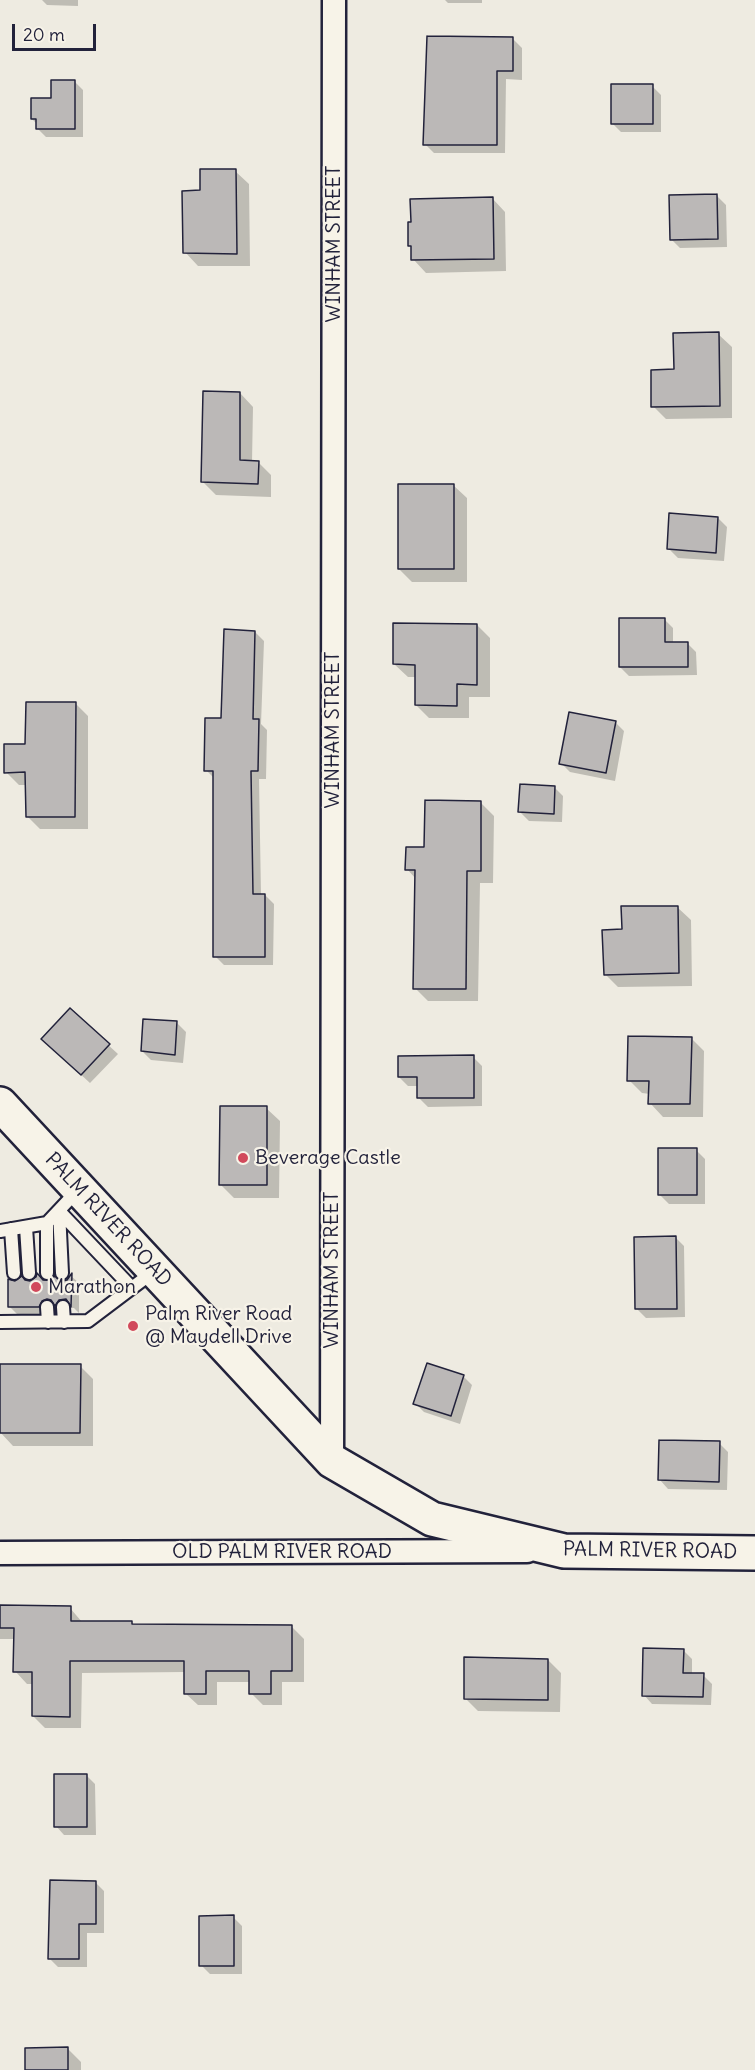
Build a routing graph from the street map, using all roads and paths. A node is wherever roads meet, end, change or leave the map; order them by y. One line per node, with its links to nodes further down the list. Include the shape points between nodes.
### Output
1 (334, 0): 21 (street, WINHAM STREET)
2 (0, 1104): 3 (street, PALM RIVER ROAD)
3 (69, 1200): 4 (lane); 10 (lane); 11 (street, PALM RIVER ROAD)
4 (48, 1223): 5 (lane); 9 (lane)
5 (26, 1227): 6 (lane); 8 (lane)
6 (5, 1230): 7 (lane)
7 (14, 1273)
8 (29, 1273)
9 (48, 1273)
10 (62, 1273)
11 (144, 1279): 20 (lane, via 88,1321); 21 (street, PALM RIVER ROAD)
12 (14, 1307): 17 (lane)
13 (29, 1307): 18 (lane)
14 (48, 1307): 19 (lane)
15 (63, 1307): 20 (lane)
16 (0, 1322): 17 (lane)
17 (15, 1322): 18 (lane)
18 (29, 1322): 19 (lane)
19 (48, 1322): 20 (lane)
20 (64, 1322)
21 (332, 1461): 22 (street, PALM RIVER ROAD, via 432,1519)
22 (564, 1551): 23 (street, OLD PALM RIVER ROAD); 24 (street, PALM RIVER ROAD)
23 (0, 1553)
24 (755, 1553)

